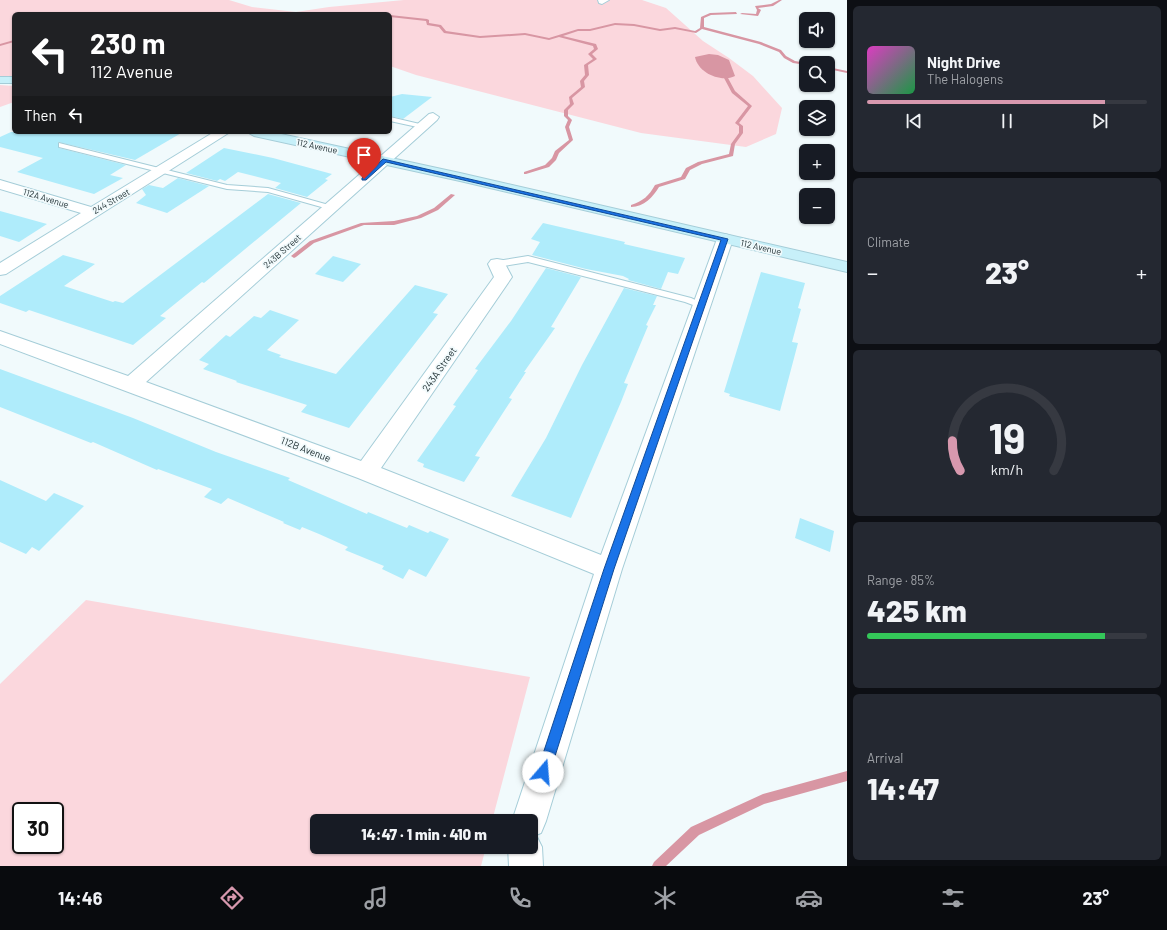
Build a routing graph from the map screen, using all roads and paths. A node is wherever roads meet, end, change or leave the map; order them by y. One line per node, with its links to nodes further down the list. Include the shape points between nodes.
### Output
1 (0, 80): 2 (main road)
2 (12, 80)
3 (392, 119): 4 (lane)
4 (427, 122): 8 (street, 243B Street)
5 (220, 134): 9 (street, 244 Street)
6 (263, 134): 8 (main road, 112 Avenue)
7 (62, 145): 9 (lane)
8 (385, 160): 11 (street, 243B Street); 13 (main road, 112 Avenue)
9 (163, 171): 11 (lane, via 227,187 268,190); 12 (street, 244 Street)
10 (0, 184): 12 (street, 112A Avenue)
11 (332, 207): 19 (street, 243B Street)
12 (92, 212): 16 (street, 244 Street)
13 (725, 239): 15 (main road, 112 Avenue); 17 (street)
14 (497, 264): 17 (lane, via 528,259); 20 (street, 243A Street, via 503,277)
15 (847, 267)
16 (0, 270)
17 (701, 305): 21 (street)
18 (0, 337): 19 (street, 112B Avenue)
19 (132, 384): 20 (street, 112B Avenue)
20 (366, 472): 21 (street, 112B Avenue)
21 (609, 569): 22 (street)
22 (531, 814)
23 (525, 854): 24 (street)
24 (526, 866)

